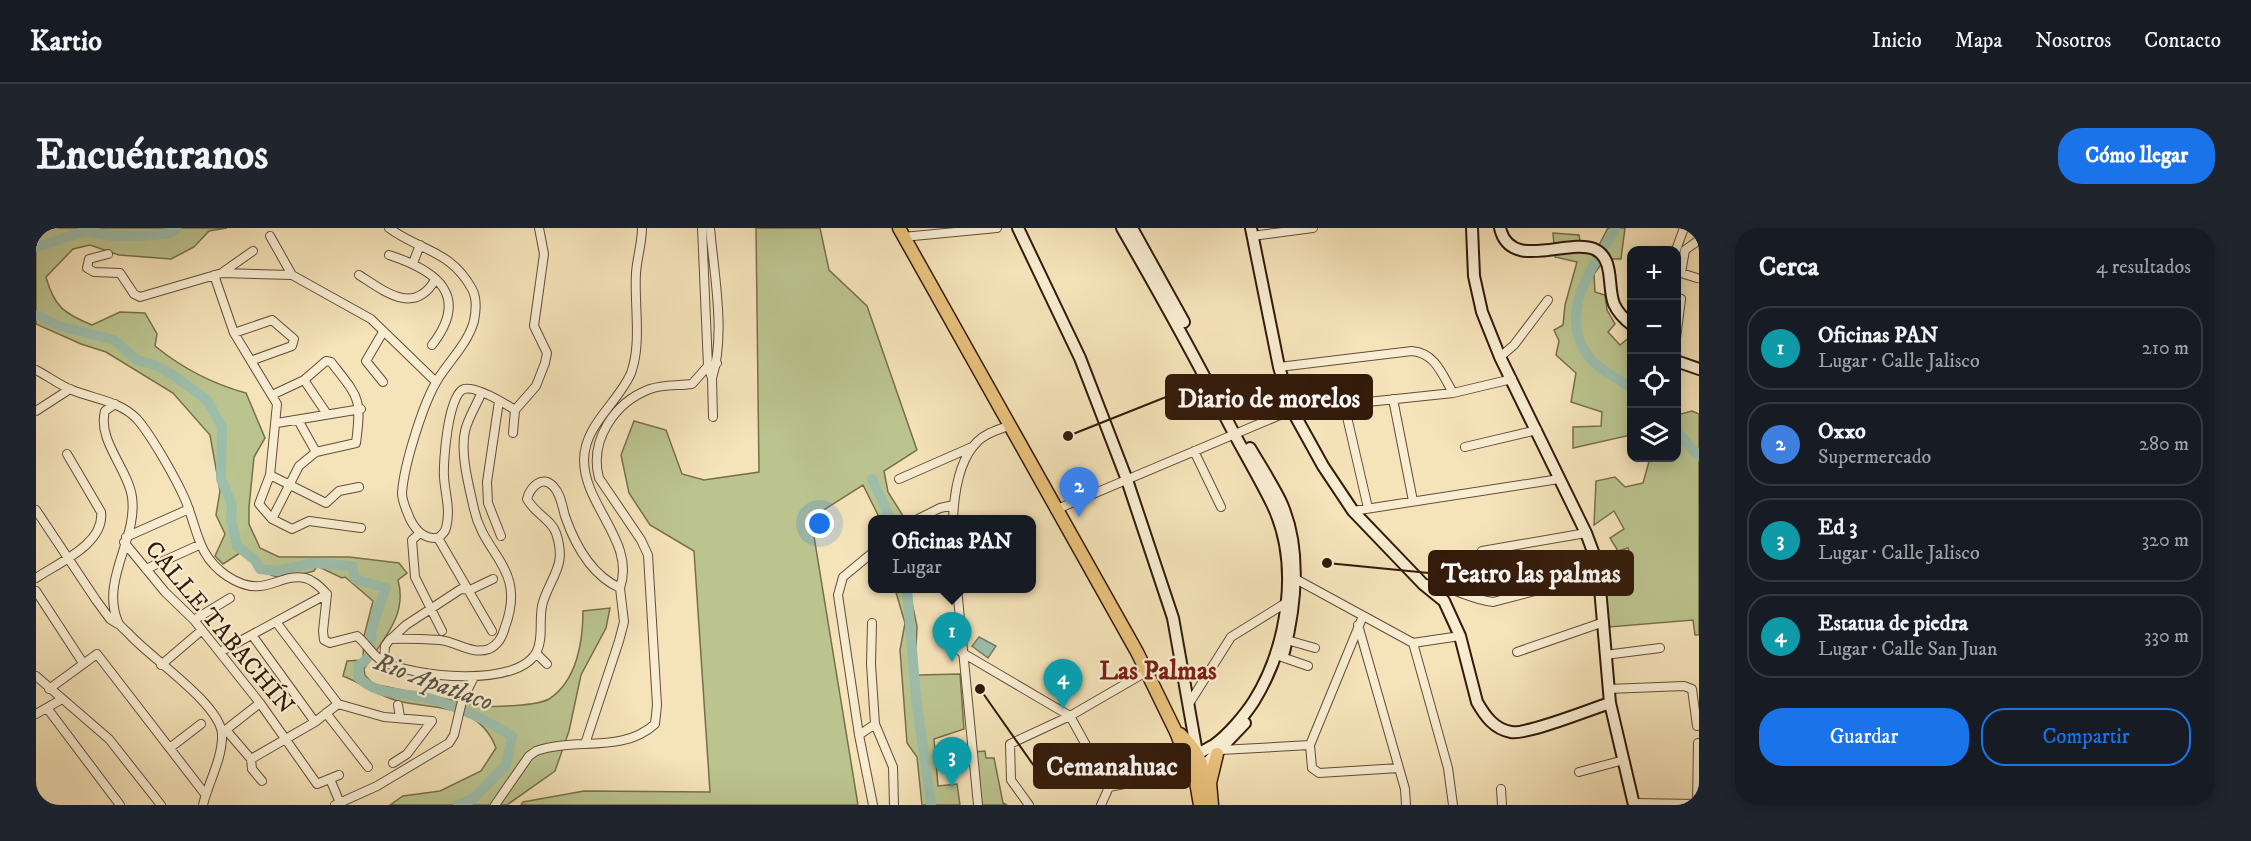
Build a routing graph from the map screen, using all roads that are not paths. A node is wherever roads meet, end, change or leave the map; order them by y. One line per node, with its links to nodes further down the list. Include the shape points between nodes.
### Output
1 (388, 228): 18 (street)
2 (539, 228): 56 (street, via 544,254 534,321 547,353 546,363 536,386)
3 (642, 228): 105 (street, via 636,271 635,356 630,375 587,444 584,459 585,472 623,558)
4 (702, 228): 38 (street)
5 (710, 228): 37 (street)
6 (997, 228): 14 (street)
7 (1018, 228): 75 (street, via 1075,348)
8 (1123, 228): 66 (street)
9 (1132, 228): 66 (street, via 1186,325)
10 (1313, 228): 15 (street)
11 (1472, 228): 34 (street, via 1477,294)
12 (1500, 228): 30 (street, via 1510,247 1548,252 1593,248 1605,258 1613,302)
13 (1684, 228): 19 (street)
14 (901, 232): 63 (main road)
15 (1251, 232): 39 (street)
16 (270, 236): 26 (street)
17 (1699, 240): 27 (street, via 1685,250 1681,273)
18 (420, 245): 23 (street); 46 (street, via 441,254 455,266 473,290 476,302 466,338)
19 (1677, 246)
20 (253, 251): 24 (street)
21 (108, 254): 24 (street, via 89,258 87,268 120,273 140,297)
22 (389, 255): 23 (street)
23 (413, 263): 28 (street)
24 (218, 274): 26 (street); 32 (street)
25 (359, 274): 28 (street, via 400,299 427,293)
26 (292, 275): 31 (street, via 371,319)
27 (1697, 278)
28 (435, 280): 33 (street, via 448,292 451,304 446,327)
29 (1548, 300): 34 (street)
30 (1627, 321)
31 (382, 332): 45 (street, via 366,361); 46 (street)
32 (234, 333): 35 (street); 35 (street, via 272,320 294,339 292,346)
33 (432, 345)
34 (1500, 357): 44 (street)
35 (253, 360): 50 (street)
36 (1681, 362): 40 (street)
37 (717, 363): 38 (street); 42 (street)
38 (708, 366): 42 (street); 166 (street, via 692,384 652,388 624,404 609,421 598,443 599,478 648,555 657,705 655,724 645,733 630,739)
39 (1279, 367): 48 (street, via 1423,352 1432,358); 57 (street)
40 (1699, 369)
41 (36, 370): 47 (street)
42 (712, 378): 60 (street)
43 (304, 380): 50 (street); 55 (street, via 326,361 331,362 355,393); 59 (street)
44 (1512, 380): 48 (street); 64 (street)
45 (383, 382)
46 (436, 382): 90 (street, via 414,441 402,495)
47 (70, 389): 53 (street); 58 (street)
48 (1453, 393): 51 (street)
49 (481, 394): 52 (street); 93 (street, via 464,389 453,403 444,454 446,530); 125 (street, via 465,431 464,447 474,511 510,582 510,612 505,630 490,648 477,650 443,641)
50 (272, 395): 62 (street, via 277,404)
51 (1393, 399): 54 (street); 78 (street)
52 (499, 401): 56 (street); 92 (street, via 487,482 488,503)
53 (115, 404): 82 (street, via 139,421); 94 (street, via 105,411 103,419 132,496)
54 (1344, 404): 57 (street); 81 (street)
55 (361, 409): 59 (street); 70 (street, via 356,443)
56 (514, 410): 65 (street)
57 (1292, 410): 66 (street); 85 (street)
58 (36, 411)
59 (327, 414): 61 (street)
60 (713, 417)
61 (298, 420): 62 (street); 70 (street)
62 (277, 423): 72 (street)
63 (1008, 426): 67 (street, via 989,433); 84 (main road)
64 (1537, 430): 68 (street); 74 (street)
65 (513, 433)
66 (1238, 434): 69 (street); 101 (street, via 1281,502 1293,552)
67 (972, 447): 73 (street); 79 (street)
68 (1465, 447)
69 (1194, 451): 75 (street); 80 (street)
70 (316, 452): 76 (street, via 299,466)
71 (67, 454): 97 (street, via 101,512 102,521 95,537)
72 (270, 475): 76 (street); 88 (street, via 259,504)
73 (899, 479)
74 (1559, 479): 78 (street); 91 (street)
75 (1127, 480): 84 (street); 147 (street, via 1173,618)
76 (292, 484): 77 (street, via 326,503 339,491); 88 (street)
77 (359, 487)
78 (1413, 501): 81 (street)
79 (954, 505): 86 (street); 87 (street)
80 (1221, 507)
81 (1368, 508): 85 (street)
82 (189, 509): 94 (street); 95 (street)
83 (36, 510): 97 (street)
84 (1055, 510): 141 (main road)
85 (1353, 511): 104 (street)
86 (925, 515)
87 (953, 515)
88 (272, 519): 89 (street, via 292,529 309,521)
89 (361, 528)
90 (420, 533): 93 (street); 112 (street, via 412,540 413,567)
91 (1586, 533): 96 (street); 100 (street)
92 (501, 536)
93 (438, 538): 106 (street)
94 (125, 540): 99 (street, CALLE TABACHÍN); 118 (street, via 113,588)
95 (200, 545): 99 (street); 109 (street, via 210,561 228,576 250,586 307,578)
96 (1482, 551)
97 (69, 556): 102 (street); 118 (street, via 96,600)
98 (868, 557): 163 (street, via 843,577 837,595)
99 (146, 569): 114 (street, CALLE TABACHÍN)
100 (1599, 574): 104 (street, via 1493,602 1432,583); 116 (street)
101 (1291, 577): 111 (street); 113 (street)
102 (36, 578)
103 (493, 579): 106 (street)
104 (1423, 584): 124 (street, via 1444,601)
105 (620, 588): 131 (street, via 597,573 585,557 553,485 535,484 527,499 534,512 548,521 555,532 560,554 556,577 543,603); 166 (street, via 624,622 620,641)
106 (470, 590): 112 (street, via 461,589); 122 (street)
107 (36, 591): 137 (street)
108 (957, 593): 132 (street)
109 (327, 594): 115 (street); 136 (street, via 324,640 330,643 349,636 360,639)
110 (230, 598): 114 (street)
111 (1290, 600): 126 (street); 135 (street); 147 (street, via 1231,637)
112 (431, 608): 121 (street); 125 (street)
113 (1363, 616): 119 (street); 127 (street)
114 (194, 620): 120 (street, CALLE TABACHÍN)
115 (276, 622): 123 (street); 150 (street)
116 (1604, 622): 133 (street); 134 (street)
117 (872, 623): 159 (street)
118 (118, 624): 139 (street)
119 (1358, 625): 167 (street); 177 (street)
120 (202, 630): 130 (street, CALLE TABACHÍN); 139 (street)
121 (442, 631)
122 (492, 631)
123 (252, 635): 130 (street); 157 (street)
124 (1460, 636): 127 (street); 149 (street, via 1477,702 1500,728 1519,733)
125 (390, 639): 136 (street, via 385,646)
126 (1287, 640): 128 (street); 135 (street)
127 (1413, 643): 200 (street, via 1448,768)
128 (1315, 648)
129 (1660, 648): 134 (street)
130 (220, 652): 148 (street, CALLE TABACHÍN)
131 (536, 652): 138 (street); 143 (street, via 518,667)
132 (961, 652): 155 (street); 193 (street)
133 (1517, 652)
134 (1605, 655): 145 (street)
135 (1279, 656): 140 (street); 169 (street, via 1258,706); 170 (street, via 1247,710 1216,744)
136 (384, 662): 143 (street, via 402,670)
137 (84, 663): 144 (street); 168 (street, via 97,654)
138 (547, 664)
139 (161, 665): 161 (street, via 203,700)
140 (1308, 666)
141 (1146, 672): 155 (street); 162 (main road)
142 (36, 676): 144 (street)
143 (474, 677): 185 (street, via 449,743 377,786)
144 (49, 689): 146 (street)
145 (1608, 689): 149 (street); 160 (street, via 1692,689)
146 (62, 699): 152 (street); 188 (street, via 109,739)
147 (1190, 702): 170 (street)
148 (260, 703): 161 (street); 164 (street, CALLE TABACHÍN)
149 (1610, 703): 172 (street)
150 (339, 704): 153 (street); 156 (street, via 384,717)
151 (398, 705): 156 (street)
152 (46, 708): 154 (street); 187 (street)
153 (326, 713): 157 (street); 176 (street)
154 (36, 714)
155 (1070, 716): 182 (street); 194 (street, via 1010,744 1011,780)
156 (400, 717): 173 (street, via 432,722 407,754)
157 (315, 722): 164 (street)
158 (201, 724): 168 (street)
159 (875, 724): 163 (street); 192 (street, via 893,767)
160 (1697, 726)
161 (224, 731): 171 (street); 184 (street)
162 (1176, 732): 170 (main road); 174 (main road)
163 (859, 735): 191 (street)
164 (286, 738): 171 (street); 180 (street, CALLE TABACHÍN, via 317,784)
165 (1698, 743): 186 (street, via 1697,804)
166 (585, 744): 190 (street, via 536,751)
167 (1310, 745): 169 (street); 177 (street, via 1312,768 1319,773)
168 (171, 747): 184 (street)
169 (1219, 752): 175 (street); 198 (main road, via 1210,783)
170 (1197, 753): 174 (street); 175 (main road)
171 (254, 758): 181 (street, via 252,769)
172 (1624, 760): 178 (street); 186 (street)
173 (393, 763)
174 (1188, 764): 182 (street, via 1179,773); 196 (main road)
175 (1204, 765): 197 (main road)
176 (368, 767)
177 (1399, 768): 199 (street)
178 (1579, 772)
179 (339, 775): 180 (street)
180 (330, 779): 185 (street)
181 (262, 781)
182 (1109, 787): 195 (street)
183 (1501, 789): 201 (street)
184 (206, 794): 189 (street)
185 (337, 804)
186 (1634, 804)
187 (120, 805)
188 (161, 805)
189 (203, 805)
190 (495, 805)
191 (873, 805)
192 (894, 805)
193 (978, 805)
194 (1029, 805)
195 (1101, 805)
196 (1200, 805)
197 (1206, 805)
198 (1212, 805)
199 (1406, 805)
200 (1453, 805)
201 (1502, 805)

